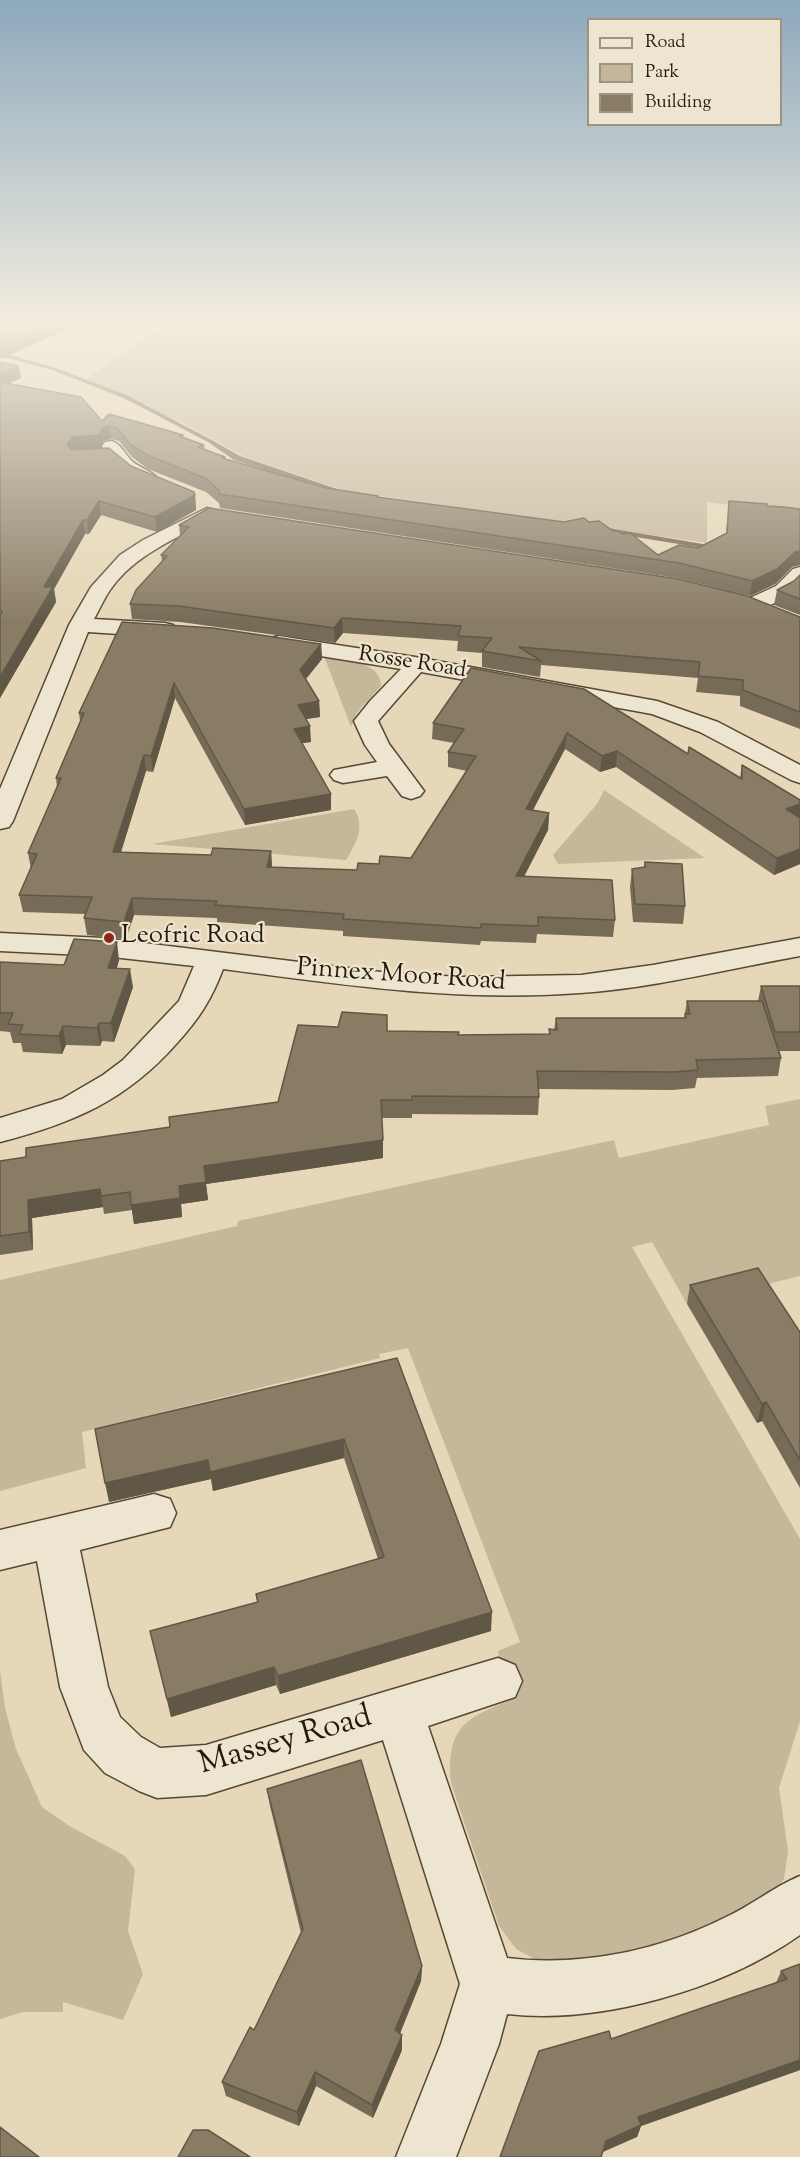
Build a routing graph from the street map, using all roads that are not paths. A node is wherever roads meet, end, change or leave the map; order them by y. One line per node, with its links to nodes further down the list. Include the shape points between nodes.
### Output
1 (92, 456): 2 (street, via 112,450 134,472)
2 (170, 486)
3 (211, 509): 8 (street, via 150,544 117,557)
4 (800, 573): 6 (street, via 783,590)
5 (697, 591): 6 (street)
6 (752, 605): 7 (street)
7 (781, 617)
8 (80, 625): 9 (street); 16 (street)
9 (190, 633)
10 (257, 641): 11 (street, Rosse Road)
11 (416, 664): 12 (street, via 376,705 366,721); 14 (street, Rosse Road, via 657,708 709,728)
12 (393, 767): 13 (street); 15 (street)
13 (343, 775)
14 (800, 775)
15 (411, 790)
16 (0, 821)
17 (0, 942): 19 (street, Pinnex Moor Road, via 103,947)
18 (800, 947): 19 (street, Pinnex Moor Road, via 653,974 581,984 521,986 389,982)
19 (212, 959): 20 (street, via 193,1005 152,1053 116,1084 76,1106)
20 (0, 1130)
21 (154, 1513): 22 (street)
22 (55, 1537): 23 (street); 25 (street, Massey Road, via 84,1687 101,1733 123,1755 157,1773 206,1770)
23 (0, 1550)
24 (498, 1682): 25 (street, Massey Road)
25 (398, 1712): 27 (street, Massey Road)
26 (800, 1904): 27 (street, via 778,1921 701,1957 614,1984 543,1989)
27 (488, 1984): 28 (street, via 470,2044)
28 (426, 2157)

